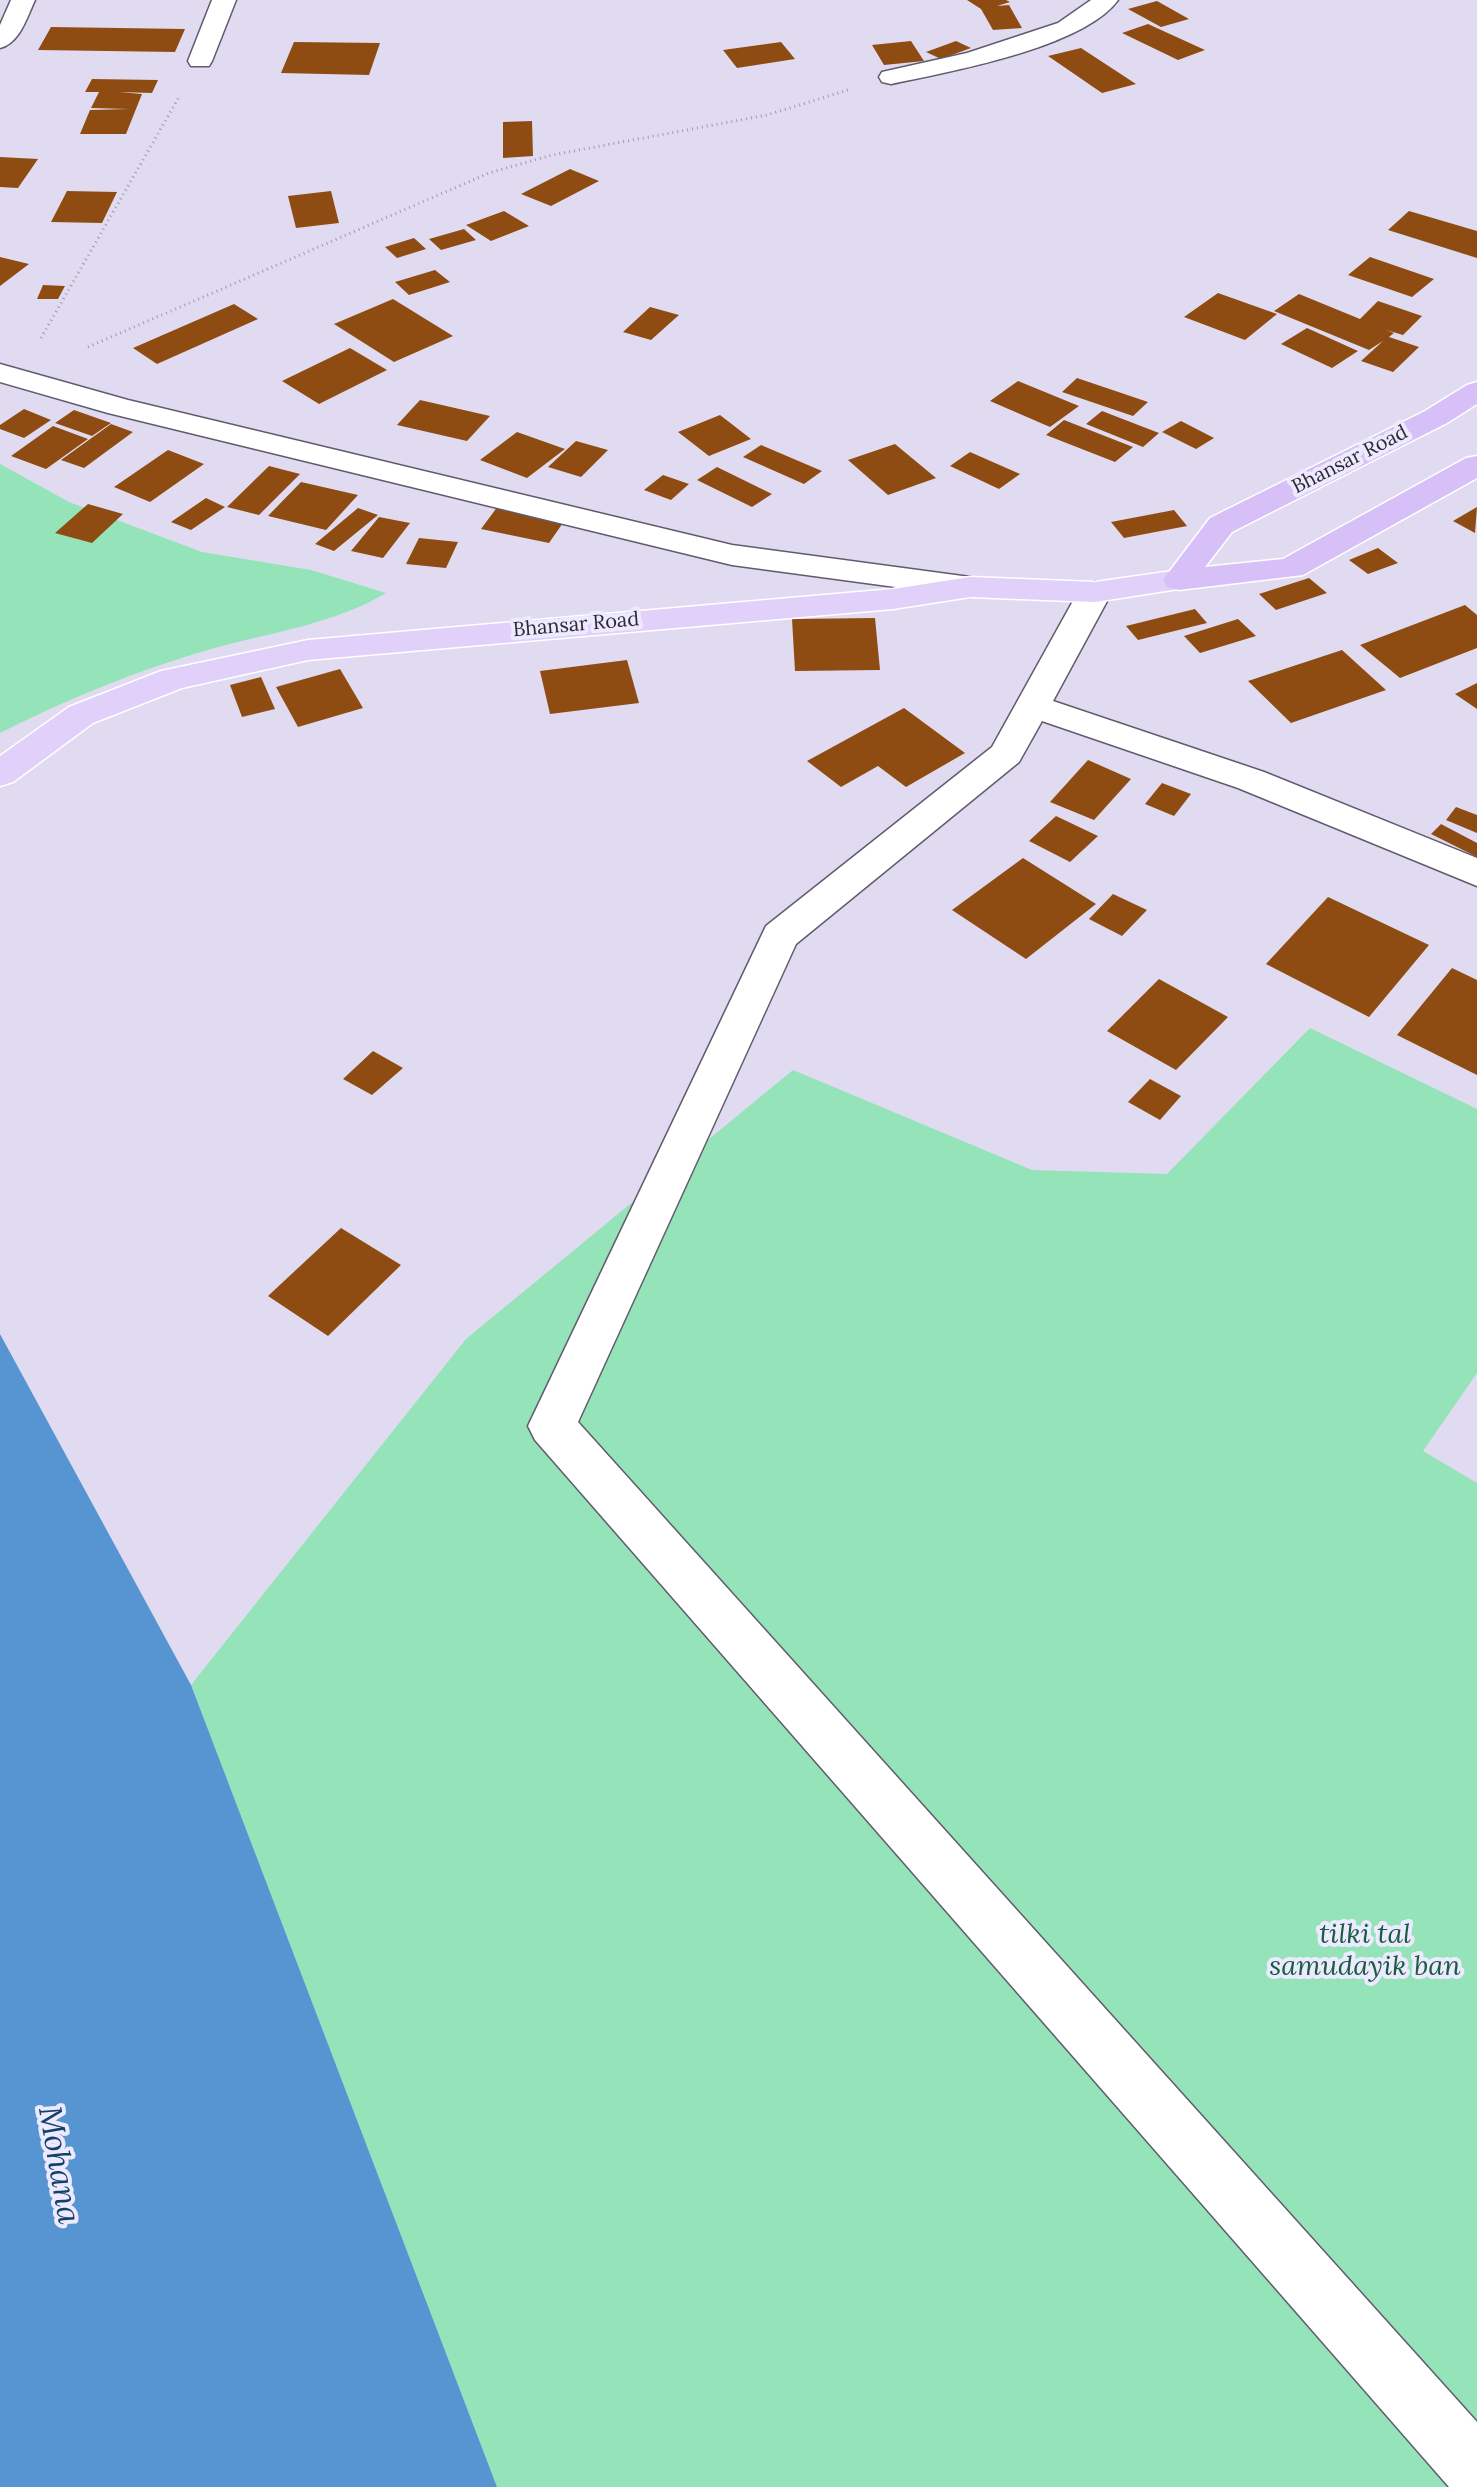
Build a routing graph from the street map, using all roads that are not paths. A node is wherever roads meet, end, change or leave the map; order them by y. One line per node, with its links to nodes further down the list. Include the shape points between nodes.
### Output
1 (23, 0): 4 (street)
2 (224, 0): 5 (street)
3 (1106, 0): 6 (street, via 1066,28 973,59)
4 (0, 41)
5 (200, 61)
6 (891, 77)
7 (9, 376): 11 (street, via 732,555)
8 (1477, 391): 10 (highway, Bhansar Road, via 1436,417 1221,525)
9 (1477, 465): 10 (highway, via 1291,568)
10 (1179, 580): 12 (main road, Bhansar Road)
11 (970, 587): 12 (main road, Bhansar Road); 14 (main road, Bhansar Road, via 893,599 308,650 173,679 81,715)
12 (1095, 592): 13 (street)
13 (1033, 706): 15 (street, via 1251,780); 16 (street, via 1006,754 780,936 552,1426)
14 (0, 774)
15 (1477, 873)
16 (1477, 2470)

